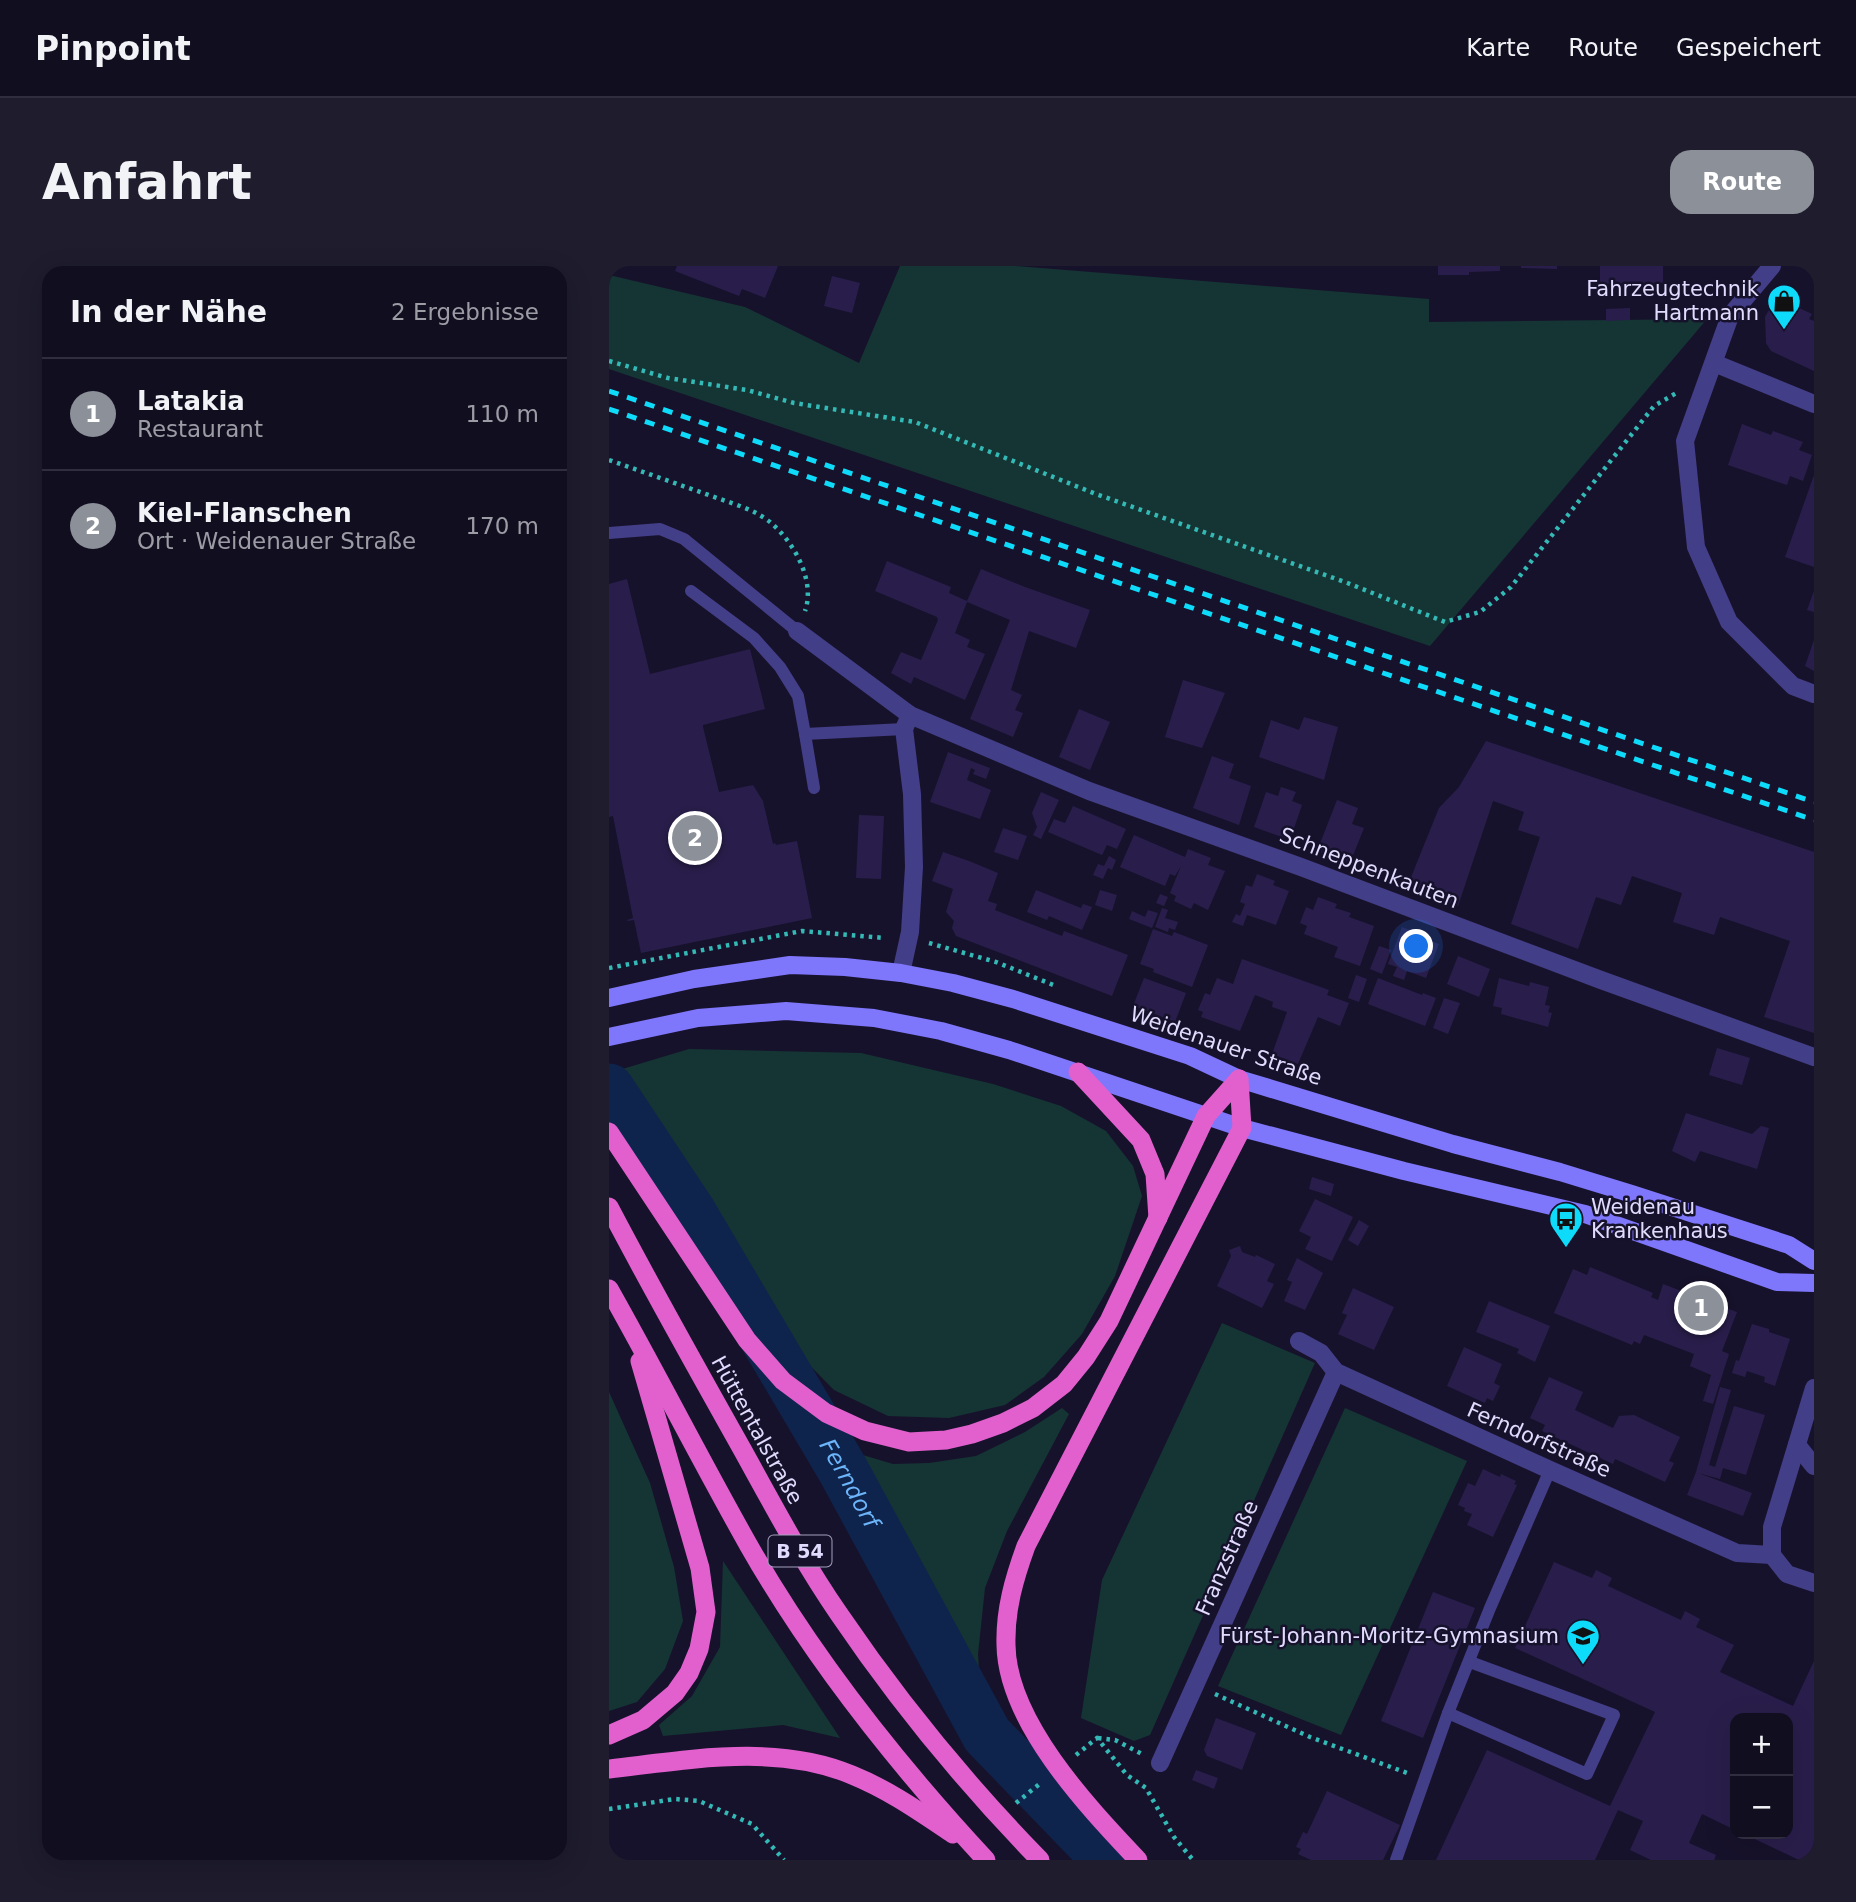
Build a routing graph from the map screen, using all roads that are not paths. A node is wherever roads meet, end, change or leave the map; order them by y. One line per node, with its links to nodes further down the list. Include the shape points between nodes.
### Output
1 (1772, 266): 2 (street, via 1730,316)
2 (1714, 363): 3 (street); 7 (street, via 1685,441 1696,547 1730,622 1793,686)
3 (1814, 404)
4 (609, 533): 6 (lane, via 660,529 684,539)
5 (691, 592): 9 (lane, via 754,638 780,667 798,696)
6 (797, 631): 8 (street, Schneppenkauten)
7 (1814, 694)
8 (907, 722): 9 (lane); 11 (street, via 914,867 910,932); 14 (street, Schneppenkauten)
9 (805, 734): 10 (lane)
10 (814, 788)
11 (901, 973): 12 (main road, Weidenauer Straße, via 790,965); 16 (main road, Weidenauer Straße, via 1013,999 1190,1056)
12 (609, 998)
13 (616, 1036): 15 (main road, via 698,1018 786,1011 830,1013 941,1031)
14 (1814, 1057)
15 (1078, 1072): 17 (main road); 21 (highway, via 1141,1140 1155,1174)
16 (1239, 1079): 17 (highway); 18 (highway); 22 (main road, Weidenauer Straße, via 1632,1194 1789,1245)
17 (1206, 1116): 18 (main road); 21 (highway)
18 (1242, 1128): 23 (main road, via 1585,1214 1777,1282); 41 (highway, via 1026,1546 1006,1618 1011,1682 1022,1708 1066,1779)
19 (609, 1132): 21 (highway, via 747,1340 783,1381 826,1413 865,1431 909,1442 946,1440 1003,1423 1034,1408 1063,1384 1109,1321)
20 (609, 1207): 40 (highway, Hüttentalstraße / B 54, via 837,1612 947,1757)
21 (1159, 1219)
22 (1814, 1261)
23 (1814, 1283)
24 (609, 1289): 25 (highway, B 54)
25 (630, 1326): 36 (highway, via 700,1568 706,1612 699,1649 675,1693 643,1720); 39 (highway, B 54, via 750,1547 804,1634 863,1716)
26 (1300, 1341): 27 (street, Ferndorfstraße, via 1321,1353)
27 (1336, 1372): 31 (street, Ferndorfstraße); 37 (street, Franzstraße)
28 (1814, 1388): 29 (street)
29 (1797, 1445): 30 (street); 32 (street, via 1772,1527)
30 (1814, 1466)
31 (1550, 1470): 32 (street, Ferndorfstraße, via 1737,1553); 34 (lane)
32 (1772, 1555): 33 (street, via 1787,1574)
33 (1814, 1583)
34 (1470, 1661): 35 (lane); 35 (lane, via 1614,1715 1587,1774)
35 (1448, 1713): 42 (lane)
36 (609, 1735)
37 (1160, 1763)
38 (609, 1769): 39 (highway, via 733,1757 804,1760 892,1793)
39 (980, 1854)
40 (1040, 1860)
41 (1138, 1860)
42 (1397, 1860)

